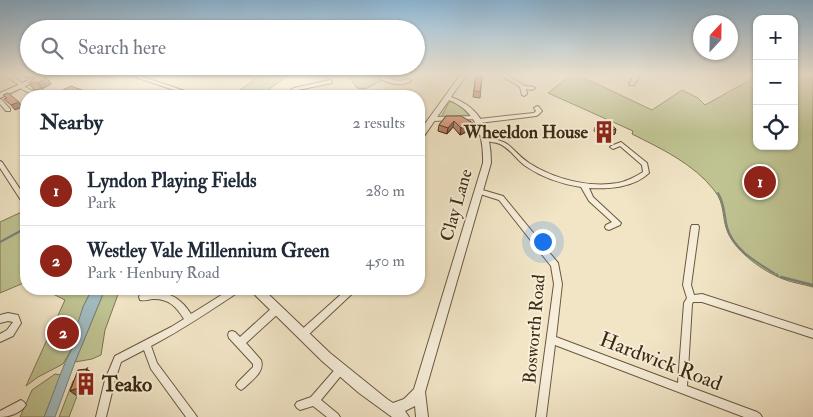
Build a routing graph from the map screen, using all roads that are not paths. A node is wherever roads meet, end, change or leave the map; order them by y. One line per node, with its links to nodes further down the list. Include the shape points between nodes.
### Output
1 (451, 93): 2 (street)
2 (448, 98): 6 (street); 7 (street, Clay Lane, via 460,102)
3 (0, 101): 5 (street)
4 (537, 108): 7 (street, via 536,114)
5 (8, 110)
6 (433, 119): 7 (street); 8 (street)
7 (477, 120): 9 (street, Clay Lane)
8 (425, 129)
9 (487, 140): 12 (street, via 506,144 532,168 559,180); 13 (street, Clay Lane, via 487,163)
10 (613, 147): 12 (street, via 620,144 645,164 646,173 622,183)
11 (0, 163): 14 (street)
12 (584, 186): 15 (street, via 591,199 617,223)
13 (479, 191): 29 (street, Bosworth Road, via 501,198 556,265 558,284); 35 (street, Clay Lane)
14 (20, 194)
15 (609, 227)
16 (695, 227): 21 (street, via 687,286)
17 (228, 295): 24 (street)
18 (262, 295): 22 (street)
19 (345, 295): 25 (street)
20 (143, 296): 24 (street, via 166,295)
21 (691, 299): 26 (street, via 702,298); 34 (street, via 688,303)
22 (277, 309): 25 (street); 30 (street)
23 (0, 319): 28 (street, via 12,316 17,323 10,333)
24 (190, 320): 31 (street)
25 (303, 334): 32 (street)
26 (813, 334)
27 (232, 335): 30 (street)
28 (0, 338)
29 (552, 340): 34 (street, Hardwick Road); 46 (street, Bosworth Road)
30 (240, 342): 33 (street, via 258,363)
31 (146, 345): 41 (street, via 118,359); 42 (street, via 154,366)
32 (341, 369): 36 (street); 39 (street)
33 (241, 385)
34 (682, 388): 47 (street, Hardwick Road)
35 (419, 392): 39 (street, via 408,404); 45 (street, Clay Lane)
36 (314, 401): 38 (street); 43 (street)
37 (21, 405): 40 (street)
38 (300, 405)
39 (392, 410): 44 (street)
40 (0, 416)
41 (101, 417)
42 (192, 417)
43 (336, 417)
44 (403, 417)
45 (422, 417)
46 (541, 417)
47 (757, 417)

